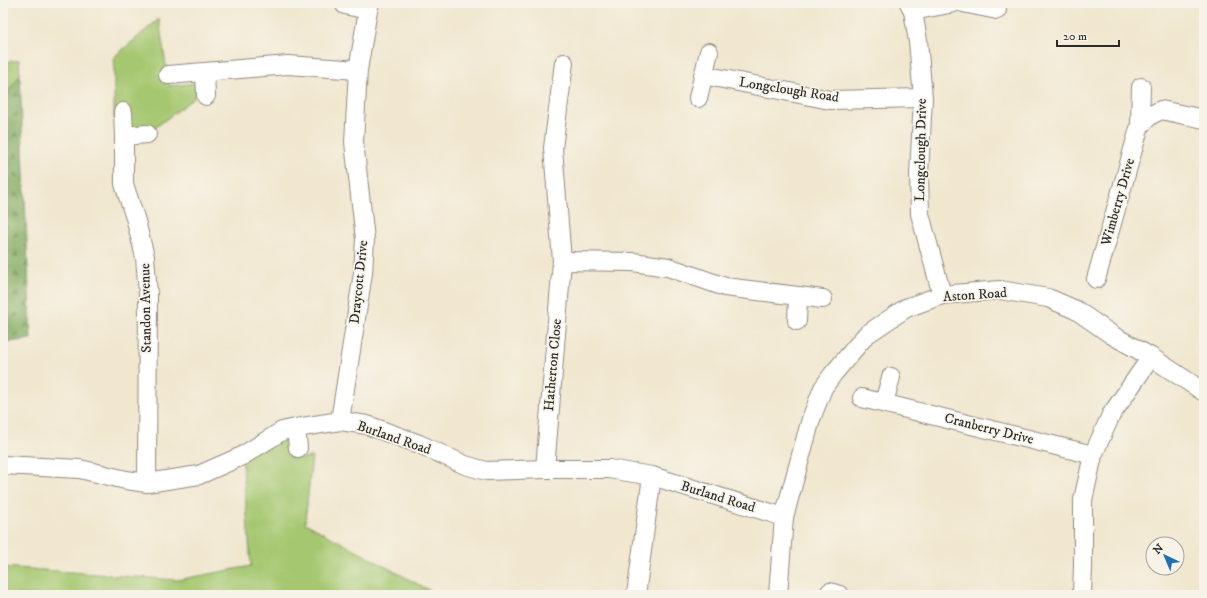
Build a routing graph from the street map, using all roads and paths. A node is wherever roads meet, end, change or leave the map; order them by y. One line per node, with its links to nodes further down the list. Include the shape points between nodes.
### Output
1 (954, 3): 5 (street)
2 (963, 3): 6 (street)
3 (345, 5): 4 (street)
4 (369, 7): 9 (street, Draycott Drive)
5 (911, 7): 16 (street, Longclough Drive, via 918,41)
6 (997, 10)
7 (709, 52): 12 (street)
8 (564, 62): 22 (street, Hatherton Close, via 553,148)
9 (358, 70): 10 (street, via 288,66); 33 (street, Draycott Drive, via 354,142 366,239)
10 (205, 72): 11 (street); 14 (street)
11 (168, 75)
12 (703, 75): 15 (street); 16 (street, Longclough Road, via 830,100)
13 (1140, 87): 19 (street, Wimberry Drive)
14 (206, 96)
15 (698, 98)
16 (923, 98): 24 (street, Longclough Drive, via 919,174 920,214)
17 (122, 112): 21 (street, Standon Avenue)
18 (1204, 119): 19 (street, via 1161,110 1150,115)
19 (1140, 125): 23 (street, Wimberry Drive)
20 (147, 134): 21 (street)
21 (124, 136): 40 (street, Standon Avenue, via 124,184 145,257 148,294)
22 (562, 261): 25 (street, via 633,262 668,267 725,287); 38 (street, Hatherton Close)
23 (1096, 279)
24 (942, 295): 28 (street, Aston Road, via 1000,290 1048,298 1076,310 1112,335); 41 (street, Aston Road, via 906,308 866,335 823,388 811,419)
25 (798, 296): 26 (street); 27 (street)
26 (822, 299)
27 (797, 321)
28 (1151, 357): 30 (street, Aston Road); 36 (street, via 1111,415)
29 (891, 378): 32 (street)
30 (1204, 392)
31 (862, 398): 32 (street, Cranberry Drive)
32 (884, 403): 36 (street, Cranberry Drive)
33 (340, 421): 34 (street, Burland Road); 38 (street, Burland Road, via 367,425 486,471)
34 (296, 428): 35 (street); 40 (street, Burland Road, via 282,431 242,456 199,475)
35 (298, 448)
36 (1093, 455): 44 (street, via 1083,500)
37 (3, 465): 40 (street, Burland Road, via 80,469)
38 (545, 469): 39 (street, Burland Road, via 609,469)
39 (652, 476): 41 (street, Burland Road); 42 (street)
40 (147, 483)
41 (784, 517): 43 (street, Aston Road)
42 (636, 595)
43 (778, 595)
44 (1082, 595)

